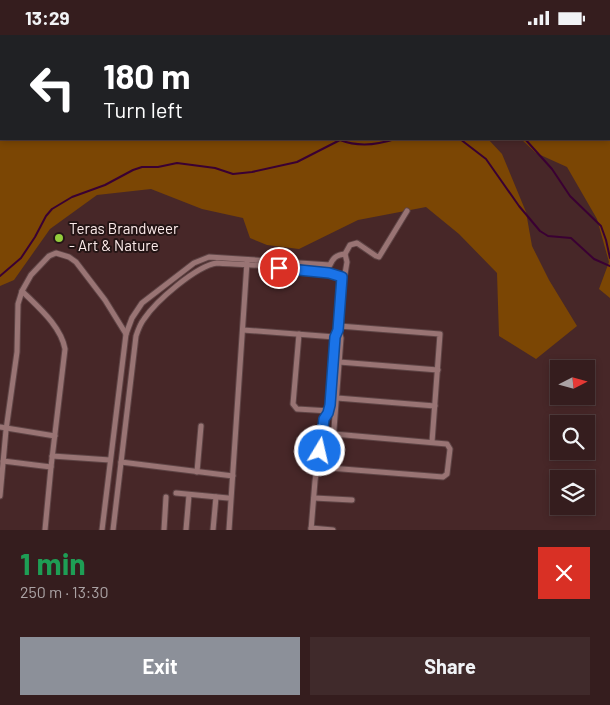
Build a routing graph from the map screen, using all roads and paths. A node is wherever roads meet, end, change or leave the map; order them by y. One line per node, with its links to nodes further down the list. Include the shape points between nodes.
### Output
1 (406, 211): 2 (street, via 379,257 358,243 350,245)
2 (345, 255): 6 (street, via 332,259); 9 (street, via 347,262)
3 (202, 259): 4 (street, via 218,257); 7 (street); 14 (street, via 142,303)
4 (247, 262): 5 (street); 7 (street); 12 (street)
5 (280, 265): 6 (street); 8 (street)
6 (330, 265): 8 (street)
7 (204, 267): 31 (street, via 150,310 140,325)
8 (329, 273): 9 (street)
9 (342, 277): 11 (street)
10 (22, 291): 14 (street, via 31,275 49,256 56,253 69,257 105,300); 24 (street); 26 (street, via 43,312 64,343)
11 (339, 328): 15 (street); 16 (street); 17 (street, via 440,334)
12 (243, 330): 13 (street); 36 (street)
13 (298, 334): 15 (street); 20 (street, via 293,404 297,409)
14 (126, 335): 29 (street)
15 (335, 337): 20 (street)
16 (339, 362): 17 (street); 18 (street)
17 (438, 369): 19 (street)
18 (337, 398): 19 (street); 21 (street)
19 (436, 406): 27 (street)
20 (329, 411): 21 (street); 33 (street, via 324,419)
21 (336, 412): 25 (street)
22 (201, 426): 35 (street)
23 (0, 427): 24 (street)
24 (6, 429): 26 (street); 30 (street)
25 (334, 434): 27 (street); 34 (street)
26 (54, 436): 28 (street)
27 (432, 442): 34 (street, via 449,446 445,476)
28 (52, 456): 29 (street); 32 (street)
29 (110, 460): 31 (street, via 115,465); 31 (street, via 117,456); 47 (street)
30 (4, 461): 32 (street); 39 (street)
31 (121, 462): 35 (street); 48 (street)
32 (51, 467): 46 (street)
33 (317, 467): 34 (street); 43 (street)
34 (331, 468)
35 (197, 471): 36 (street)
36 (233, 476): 52 (street)
37 (176, 493): 38 (street)
38 (189, 495): 41 (street); 50 (street)
39 (0, 496)
40 (166, 497): 49 (street)
41 (216, 497): 42 (street); 51 (street)
42 (228, 498)
43 (314, 498): 44 (street); 45 (street)
44 (352, 500)
45 (311, 529): 53 (street)
46 (45, 530)
47 (102, 530)
48 (113, 530)
49 (164, 530)
50 (186, 530)
51 (213, 530)
52 (229, 530)
53 (332, 530)

